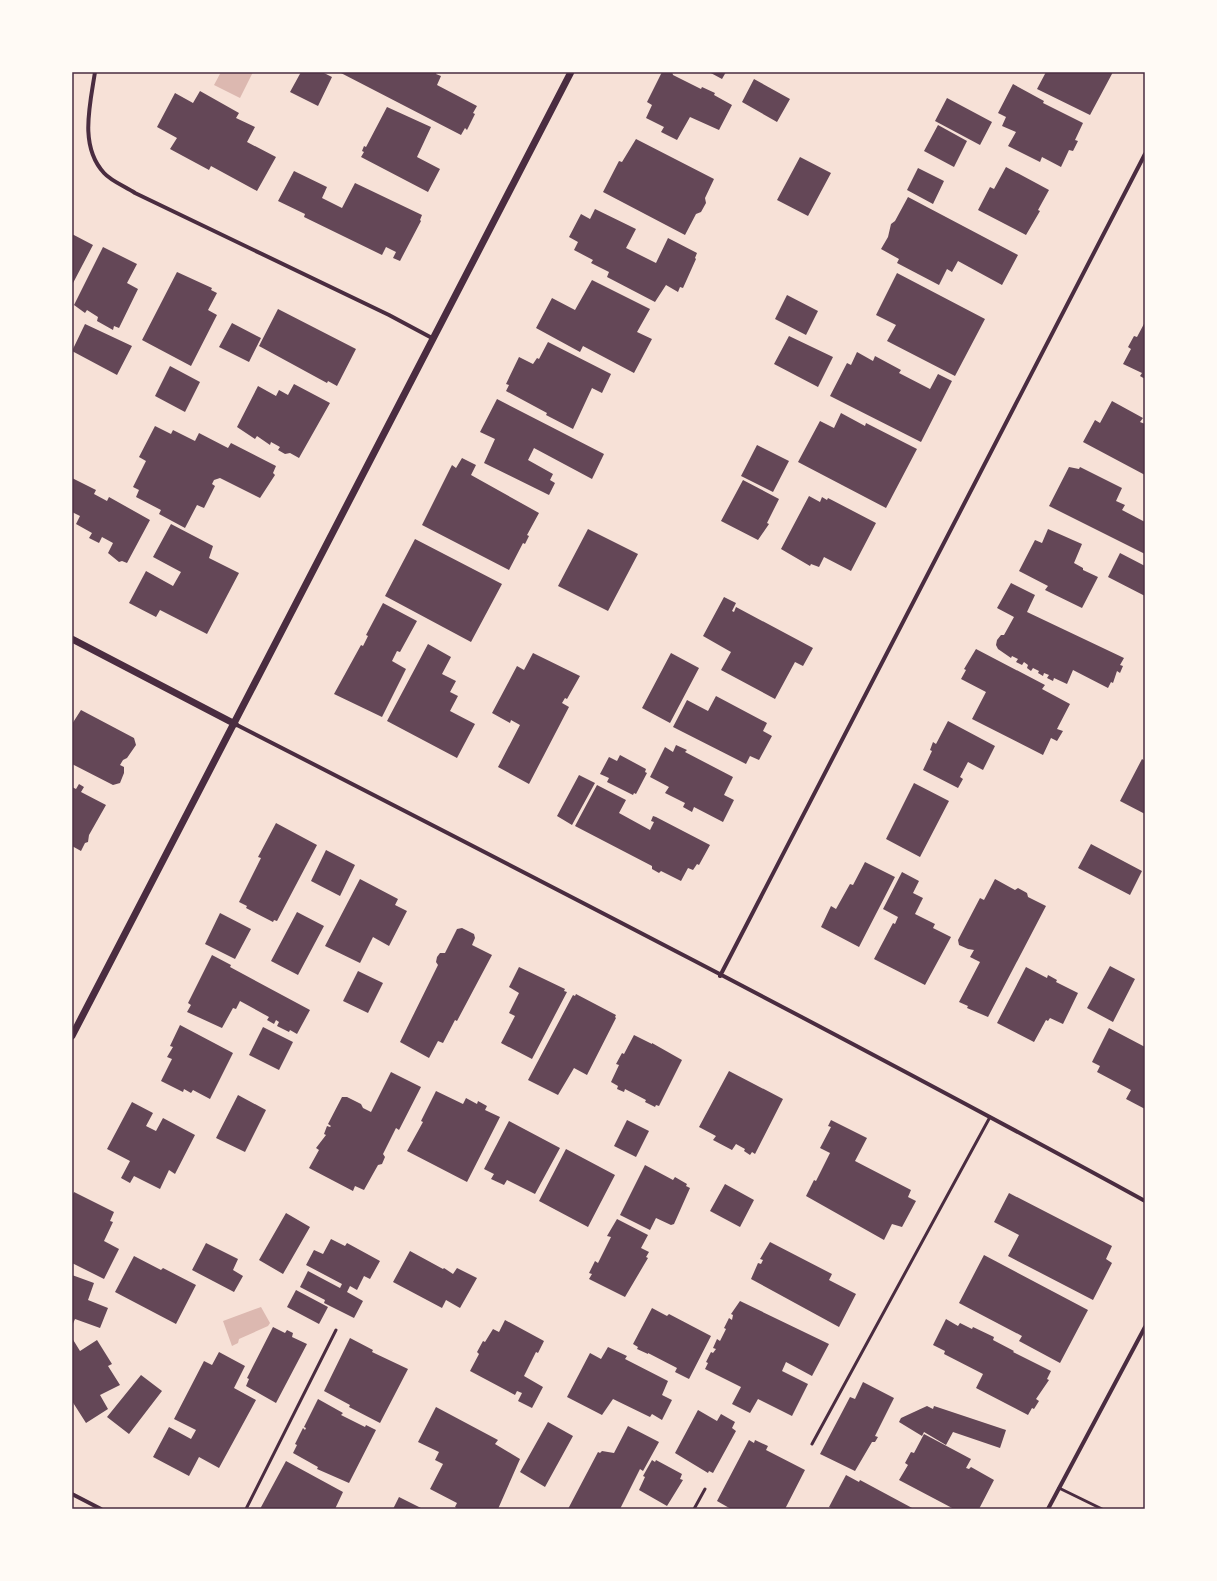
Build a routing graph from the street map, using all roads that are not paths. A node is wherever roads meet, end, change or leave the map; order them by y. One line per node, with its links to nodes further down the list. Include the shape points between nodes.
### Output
1 (95, 72): 4 (street, via 89,113 89,148 104,173 135,193)
2 (570, 72): 4 (street)
3 (1145, 154): 7 (street)
4 (432, 338): 6 (street)
5 (72, 639): 6 (street)
6 (236, 724): 7 (street); 8 (street)
7 (720, 976): 9 (street)
8 (72, 1036)
9 (990, 1117): 10 (street); 13 (lane)
10 (1145, 1202)
11 (1145, 1327): 14 (street)
12 (336, 1330): 18 (lane)
13 (812, 1444)
14 (1059, 1488): 20 (street); 21 (lane)
15 (705, 1489): 19 (lane)
16 (72, 1494): 17 (street)
17 (101, 1509)
18 (246, 1509)
19 (694, 1509)
20 (1048, 1509)
21 (1102, 1509)

